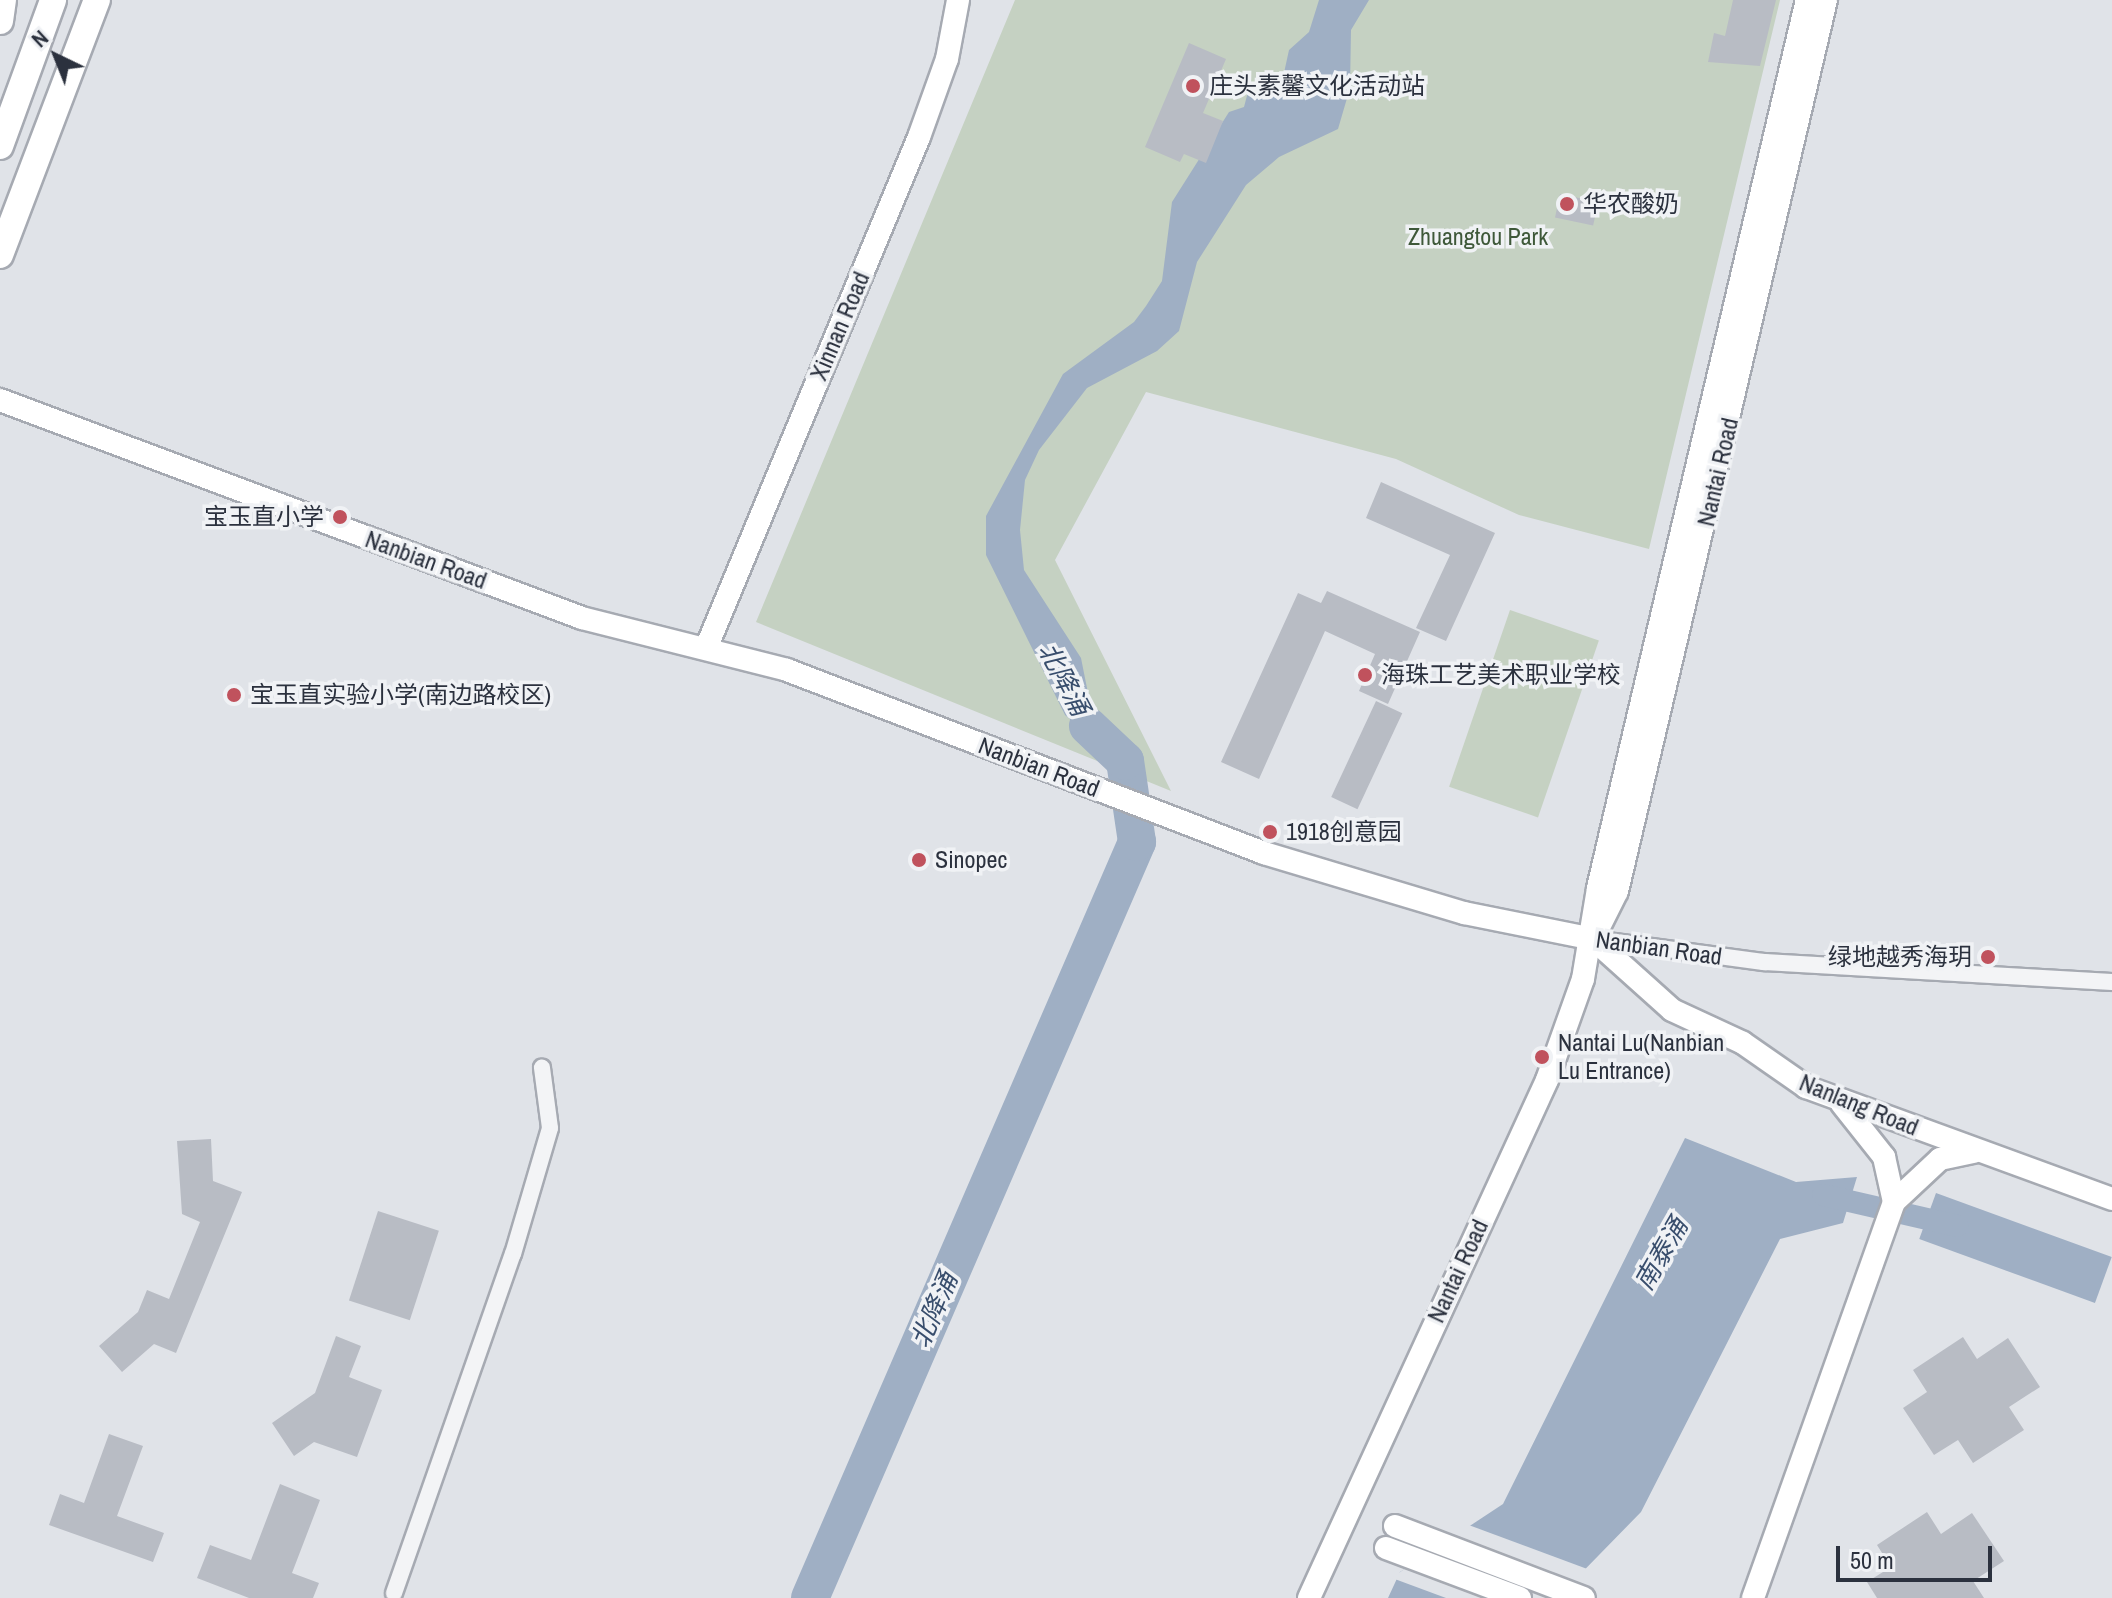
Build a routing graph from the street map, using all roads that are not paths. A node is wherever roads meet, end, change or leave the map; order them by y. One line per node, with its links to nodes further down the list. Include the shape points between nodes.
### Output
1 (3, 0): 8 (main road)
2 (53, 0): 9 (main road)
3 (88, 0): 10 (street)
4 (97, 0): 11 (main road)
5 (958, 0): 13 (street, Xinnan Road, via 928,114)
6 (1807, 0): 14 (street, Nantai Road, via 1598,888)
7 (1826, 0): 14 (street, Nantai Road, via 1617,891)
8 (0, 21)
9 (0, 146)
10 (0, 231)
11 (0, 255)
12 (0, 400): 13 (street, Nanbian Road, via 582,618)
13 (707, 646): 14 (street, Nanbian Road, via 836,688 1319,871 1507,924)
14 (1593, 939): 15 (street, Nanbian Road, via 1764,962); 17 (street, Nanlang Road, via 1684,1018 1743,1043 1806,1087); 24 (street, Nantai Road, via 1547,1080)
15 (2112, 982)
16 (542, 1068): 23 (street, via 550,1128 513,1254)
17 (1835, 1098): 18 (street, Nanlang Road); 20 (street, via 1875,1141)
18 (1986, 1154): 19 (street, Nanlang Road); 20 (street, via 1940,1159)
19 (2112, 1199)
20 (1894, 1202): 27 (street)
21 (1395, 1526): 26 (street)
22 (1386, 1548): 25 (street)
23 (394, 1593)
24 (1309, 1598)
25 (1520, 1598)
26 (1584, 1598)
27 (1753, 1598)

